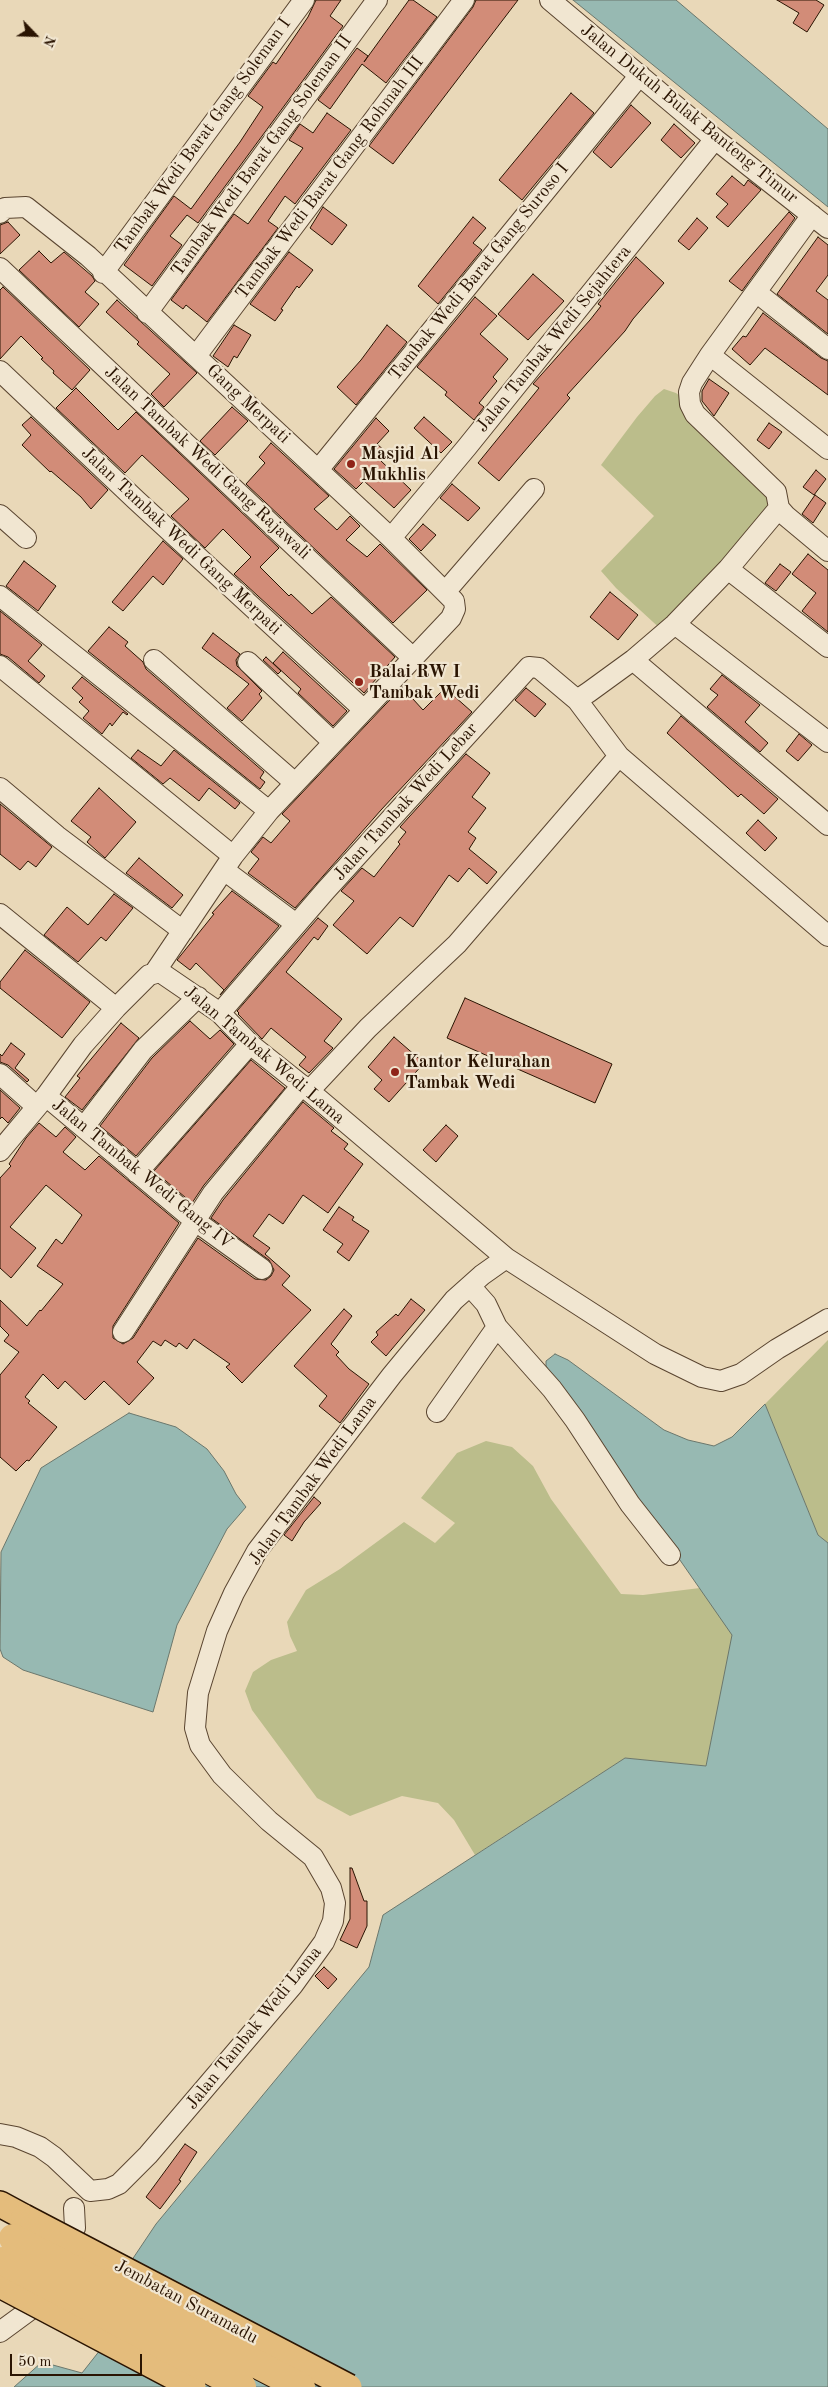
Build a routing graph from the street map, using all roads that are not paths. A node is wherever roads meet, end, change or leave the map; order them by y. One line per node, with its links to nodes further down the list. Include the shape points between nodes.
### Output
1 (304, 0): 11 (street, Tambak Wedi Barat Gang Soleman I)
2 (377, 0): 13 (street, Tambak Wedi Barat Gang Soleman II)
3 (464, 0): 16 (street, Tambak Wedi Barat Gang Rohmah III)
4 (550, 0): 5 (street, Jalan Dukuh Bulak Banteng Timur)
5 (640, 75): 6 (street, Jalan Dukuh Bulak Banteng Timur); 19 (street, Tambak Wedi Barat Gang Suroso I)
6 (715, 139): 8 (street, Jalan Dukuh Bulak Banteng Timur); 24 (street, Jalan Tambak Wedi Sejahtera)
7 (6, 208): 11 (street, Gang Merpati, via 26,207 88,256)
8 (812, 215): 9 (street, Jalan Dukuh Bulak Banteng Timur); 12 (street)
9 (828, 228)
10 (0, 268): 31 (street, Jalan Tambak Wedi Gang Rajawali)
11 (103, 273): 13 (street, Gang Merpati)
12 (756, 292): 14 (street); 15 (street)
13 (147, 313): 16 (street, Gang Merpati)
14 (828, 349)
15 (710, 355): 18 (street); 21 (street, via 692,383 690,404 696,414 776,492)
16 (196, 356): 19 (street, Gang Merpati)
17 (0, 371): 37 (street, Jalan Tambak Wedi Gang Merpati)
18 (828, 449)
19 (318, 470): 24 (street, Gang Merpati)
20 (534, 489): 27 (street)
21 (779, 508): 25 (street); 26 (street)
22 (0, 515): 23 (street)
23 (26, 538)
24 (391, 538): 27 (street, Gang Merpati)
25 (828, 551)
26 (728, 569): 29 (street); 30 (street)
27 (446, 591): 31 (street, Gang Merpati, via 454,601 455,610)
28 (0, 596): 43 (street)
29 (675, 624): 33 (street); 39 (street)
30 (828, 647)
31 (414, 659): 37 (street)
32 (154, 660): 41 (street)
33 (633, 660): 36 (street); 44 (street)
34 (248, 662): 38 (street)
35 (0, 666): 45 (street)
36 (576, 700): 40 (street); 47 (street, Jalan Tambak Wedi Lebar, via 539,668 528,667)
37 (363, 710): 38 (street)
38 (333, 742): 41 (street)
39 (828, 742)
40 (619, 756): 49 (street); 56 (street, via 457,944)
41 (295, 783): 43 (street)
42 (0, 788): 48 (street, via 57,836)
43 (269, 811): 45 (street)
44 (828, 825)
45 (229, 863): 47 (street); 48 (street)
46 (0, 914): 52 (street)
47 (296, 924): 53 (street, Jalan Tambak Wedi Lebar)
48 (183, 931): 50 (street)
49 (828, 936)
50 (155, 972): 51 (street, Jalan Tambak Wedi Lama, via 164,973); 52 (street)
51 (198, 997): 53 (street, Jalan Tambak Wedi Lama); 58 (street, via 143,1050)
52 (116, 1008): 57 (street)
53 (220, 1013): 54 (street, Jalan Tambak Wedi Lama)
54 (250, 1044): 56 (street, Jalan Tambak Wedi Lama); 60 (street)
55 (0, 1074): 57 (street, Jalan Tambak Wedi Gang IV)
56 (306, 1088): 61 (street, via 213,1193); 62 (street, Jalan Tambak Wedi Lama)
57 (41, 1101): 58 (street, Jalan Tambak Wedi Gang IV); 59 (street)
58 (84, 1127): 60 (street, Jalan Tambak Wedi Gang IV)
59 (0, 1151)
60 (137, 1173): 61 (street, Jalan Tambak Wedi Gang IV)
61 (194, 1220): 63 (street, Jalan Tambak Wedi Gang IV); 67 (street)
62 (506, 1258): 64 (street, Jalan Tambak Wedi Lama); 65 (street, Jalan Tambak Wedi Lama, via 656,1354 702,1378 720,1381 742,1374)
63 (262, 1269)
64 (470, 1286): 66 (street, via 486,1304); 71 (street, Jalan Tambak Wedi Lama, via 454,1300 392,1375 257,1552 217,1631 198,1693 195,1728 200,1745 222,1775 269,1821 313,1856 331,1888 335,1903 333,1921 324,1942 292,1985 148,2155 119,2184 108,2189)
65 (828, 1319)
66 (497, 1327): 68 (street); 69 (street, via 557,1397 630,1504)
67 (123, 1332)
68 (437, 1412)
69 (670, 1554)
70 (0, 2134): 71 (street, via 40,2147)
71 (90, 2190): 74 (street, via 59,2220 19,2302 18,2318)
72 (0, 2204): 73 (main road)
73 (10, 2250): 75 (main road, bridge); 76 (highway, bridge); 77 (highway, Jembatan Suramadu, bridge); 78 (main road, Jembatan Suramadu, bridge)
74 (0, 2332)
75 (193, 2387)
76 (242, 2387)
77 (301, 2387)
78 (349, 2387)

